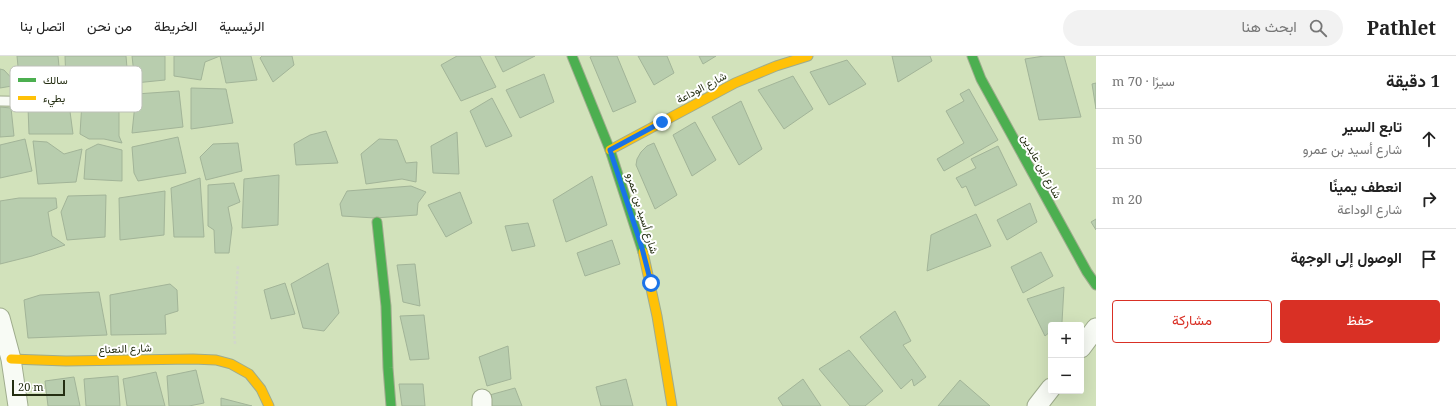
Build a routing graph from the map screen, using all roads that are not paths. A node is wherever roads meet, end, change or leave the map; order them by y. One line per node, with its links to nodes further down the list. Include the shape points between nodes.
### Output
1 (572, 56): 6 (street, شارع أسيد بن عمرو)
2 (808, 56): 6 (street, شارع الوداعة, via 735,83)
3 (972, 56): 8 (street, شارع ابن عابدين, via 981,80)
4 (0, 101): 5 (lane)
5 (10, 101)
6 (610, 150): 17 (street, شارع أسيد بن عمرو, via 651,283)
7 (377, 222): 16 (street, via 386,306)
8 (1096, 285)
9 (0, 318): 12 (street)
10 (1096, 328): 11 (street)
11 (1084, 344)
12 (11, 359): 14 (street); 15 (street, شارع النعناع, via 221,361 238,366 258,383)
13 (1048, 392): 18 (street)
14 (18, 406)
15 (269, 406)
16 (391, 406)
17 (672, 406)
18 (1037, 406)

